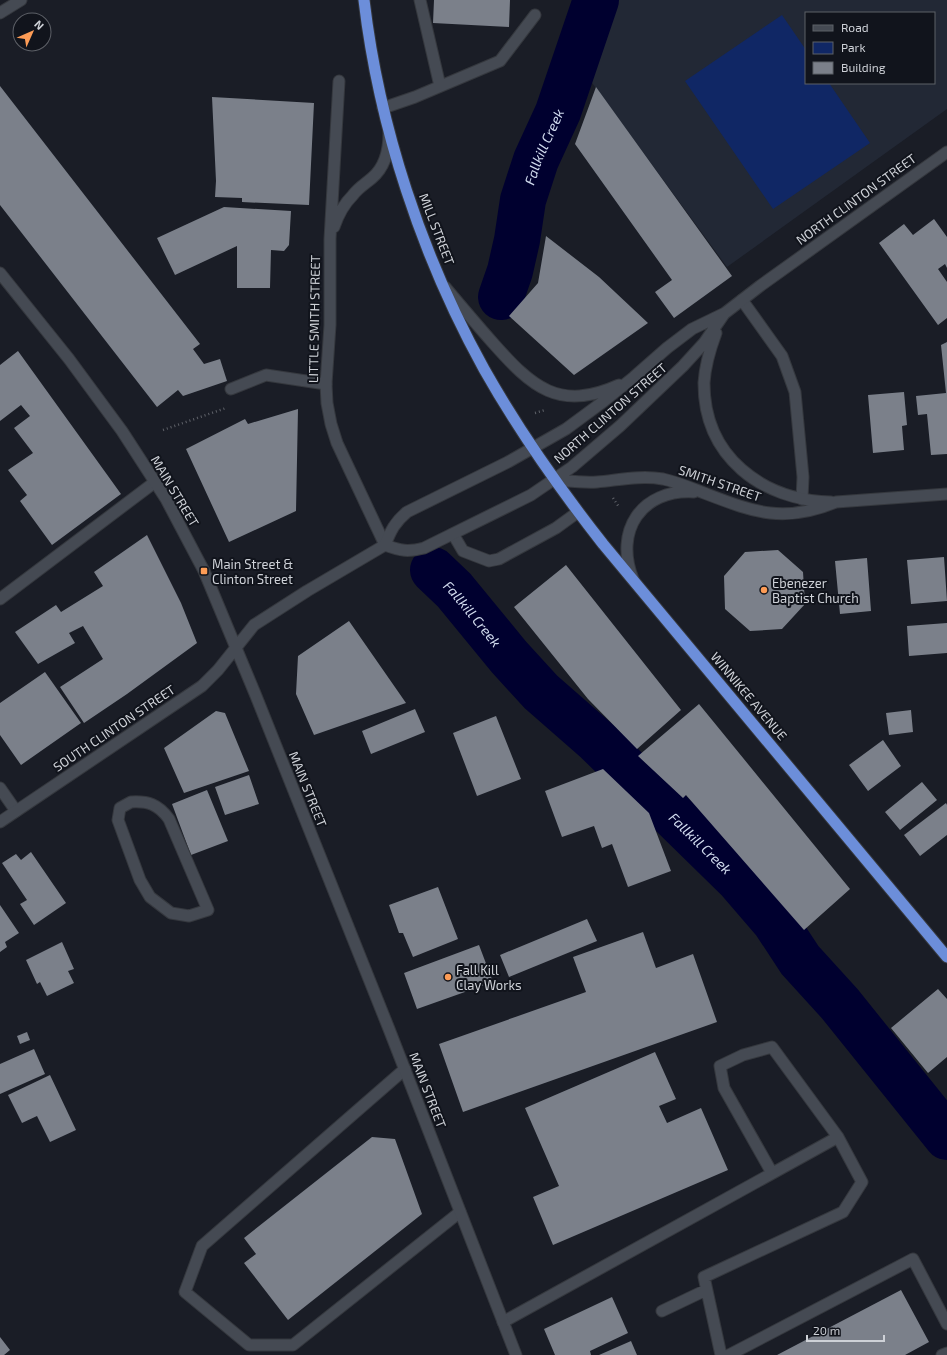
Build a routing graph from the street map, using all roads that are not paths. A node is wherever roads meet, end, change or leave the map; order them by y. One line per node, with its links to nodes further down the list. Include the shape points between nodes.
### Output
1 (21, 0): 4 (street)
2 (364, 0): 8 (highway, MILL STREET)
3 (420, 0): 7 (street)
4 (0, 13)
5 (535, 15): 7 (street, via 500,61)
6 (339, 81): 11 (street, LITTLE SMITH STREET)
7 (440, 86): 8 (street)
8 (383, 108): 9 (highway, MILL STREET)
9 (389, 129): 11 (street, via 386,155 380,168 345,204); 13 (highway, MILL STREET, via 410,198)
10 (947, 152): 14 (street, NORTH CLINTON STREET)
11 (330, 239): 17 (street, LITTLE SMITH STREET, via 330,325)
12 (0, 272): 21 (street, MAIN STREET, via 69,359 122,431)
13 (443, 286): 16 (street, via 510,362 543,389 563,395 594,394 609,390); 19 (highway, MILL STREET, via 484,368)
14 (742, 300): 15 (street, NORTH CLINTON STREET); 24 (street, via 782,356 795,392 803,476)
15 (725, 313): 16 (street, NORTH CLINTON STREET, via 692,329); 20 (street, NORTH CLINTON STREET, via 704,344 678,371 587,455); 24 (street, via 710,348 704,382 707,411 715,434 729,457 753,479 783,494)
16 (634, 377): 19 (street, NORTH CLINTON STREET, via 576,422)
17 (326, 384): 18 (street, via 266,375); 28 (street, LITTLE SMITH STREET, via 327,403 337,443)
18 (231, 389)
19 (533, 449): 20 (highway, WINNIKEE AVENUE); 28 (street, NORTH CLINTON STREET, via 407,512 397,520)
20 (554, 480): 22 (street, SMITH STREET, via 583,482 633,477 664,479); 26 (highway, WINNIKEE AVENUE); 27 (street, NORTH CLINTON STREET, via 520,501)
21 (155, 482): 30 (street); 31 (street, MAIN STREET, via 204,571)
22 (708, 494): 25 (street, SMITH STREET, via 740,507 771,514 805,513); 29 (street, via 681,491 670,493 658,497 638,514 631,526 627,546)
23 (947, 494): 25 (street, SMITH STREET)
24 (802, 499): 25 (street)
25 (836, 502)
26 (578, 512): 27 (street, via 556,528 499,559 489,561 463,551); 29 (highway, WINNIKEE AVENUE)
27 (453, 534): 28 (street, NORTH CLINTON STREET, via 412,551)
28 (386, 545): 31 (street, via 307,591 254,626)
29 (633, 579): 36 (highway, WINNIKEE AVENUE)
30 (0, 599)
31 (236, 648): 33 (street, SOUTH CLINTON STREET, via 202,686); 37 (street, MAIN STREET)
32 (0, 788): 33 (street)
33 (16, 811): 34 (street, SOUTH CLINTON STREET)
34 (0, 822)
35 (208, 910): 35 (street, via 189,916 171,913 150,897 140,880 118,820 120,808 130,802 145,802 162,810 169,819)
36 (947, 957)
37 (405, 1069): 40 (street, MAIN STREET); 40 (street, via 202,1246 185,1292 249,1345 293,1345)
38 (838, 1137): 39 (street); 39 (street, via 772,1047 743,1055 720,1066 724,1088); 41 (street, via 862,1182 843,1212 704,1277)
39 (772, 1173): 43 (street)
40 (460, 1212): 43 (street, MAIN STREET)
41 (706, 1290): 42 (street); 47 (street)
42 (662, 1311)
43 (503, 1322): 46 (street, MAIN STREET)
44 (947, 1324): 48 (street, via 912,1260)
45 (947, 1352): 49 (street)
46 (516, 1355)
47 (721, 1355)
48 (729, 1355)
49 (942, 1355)

